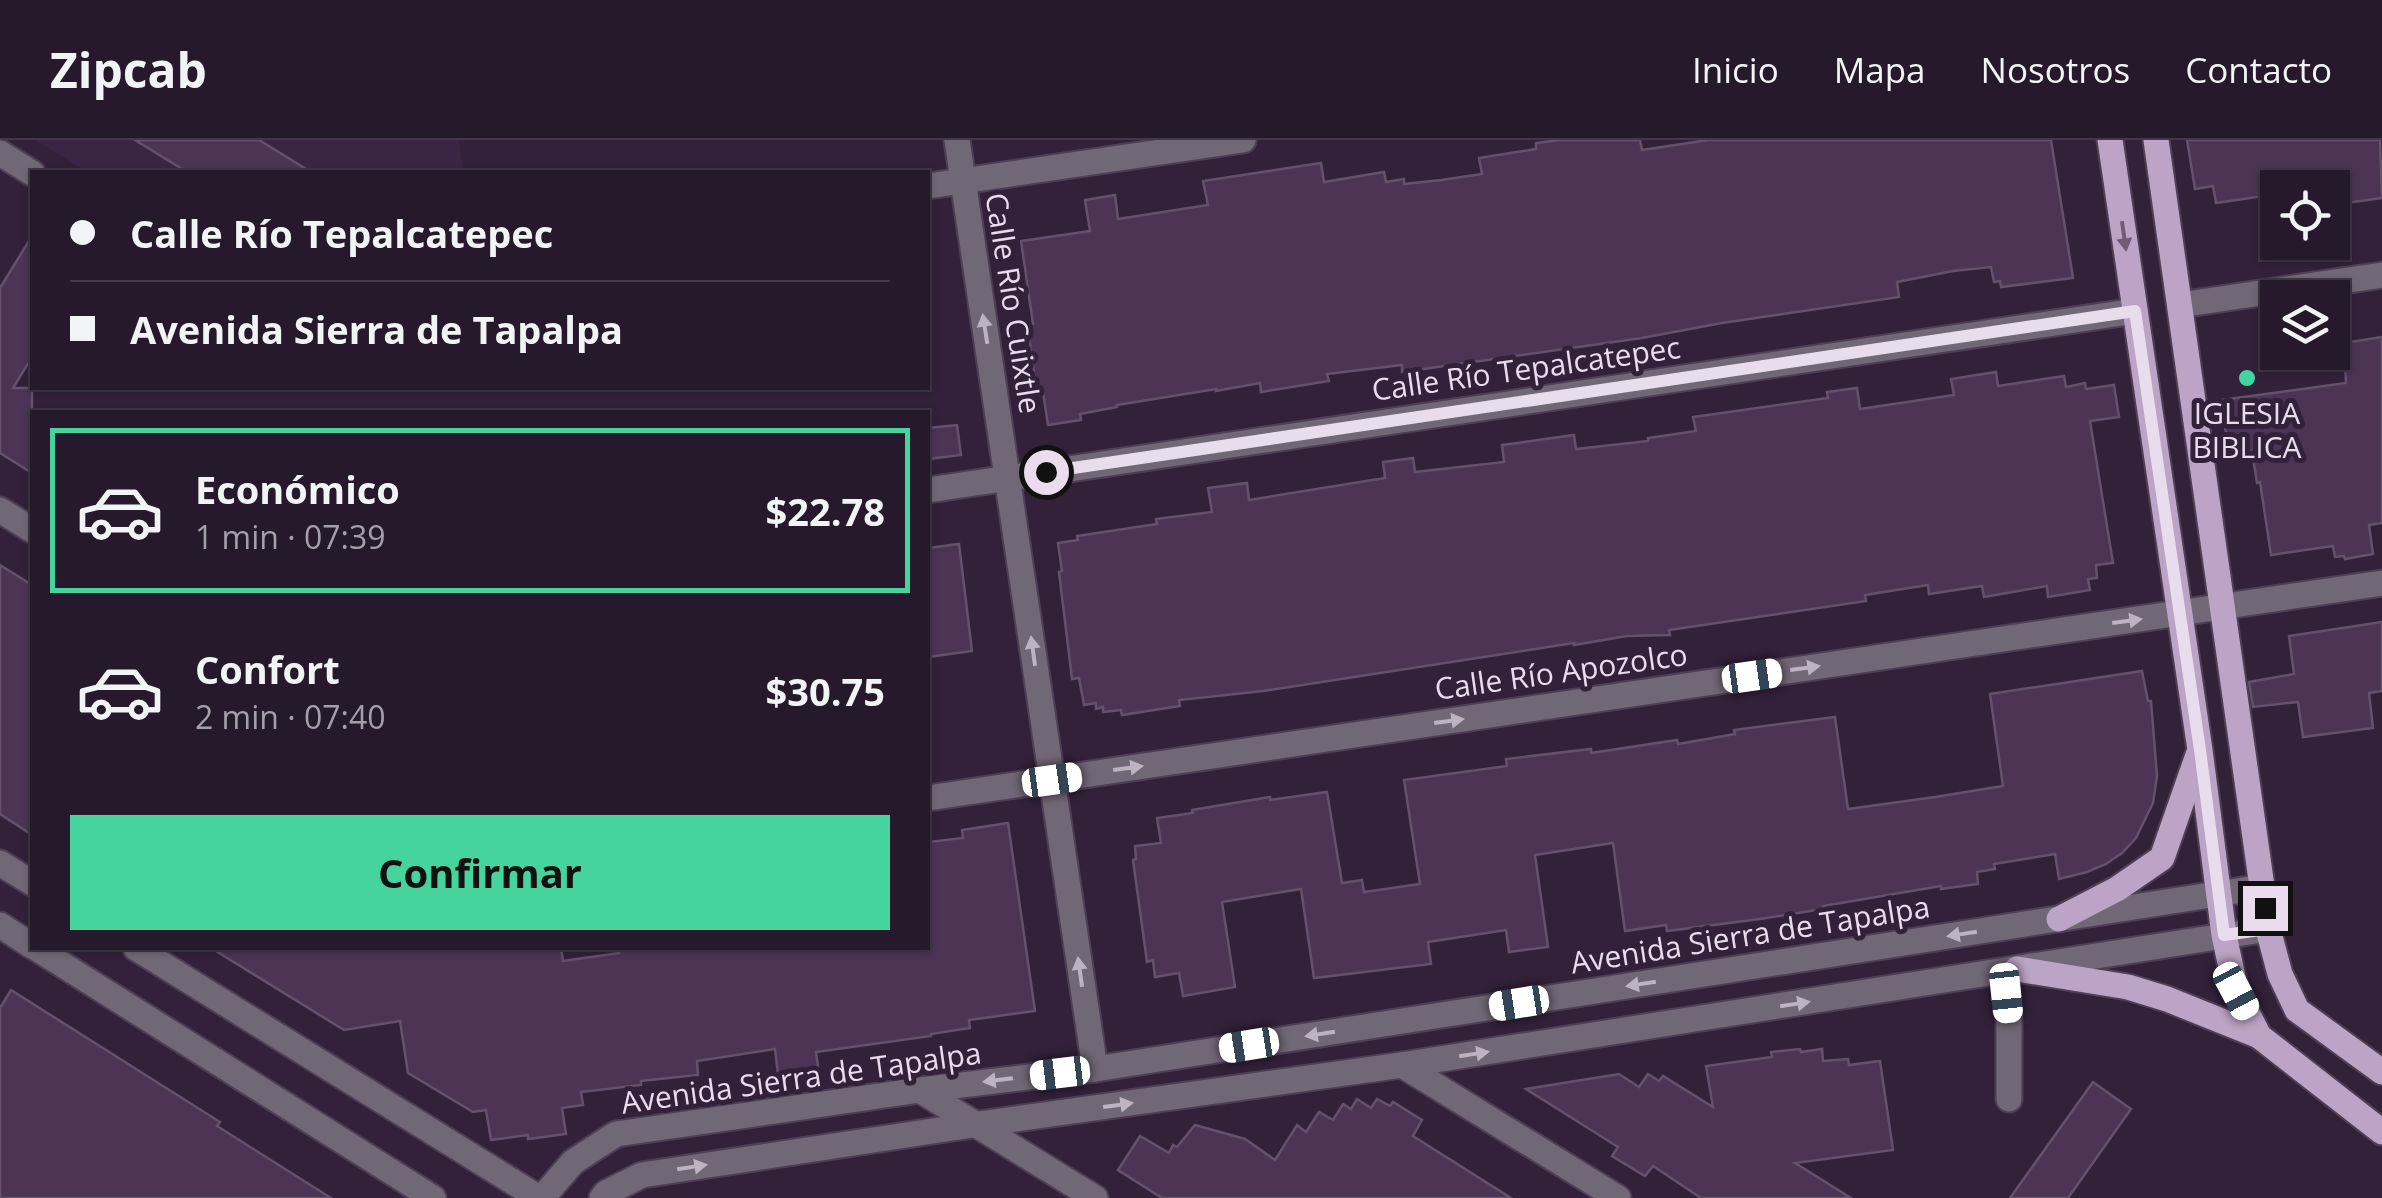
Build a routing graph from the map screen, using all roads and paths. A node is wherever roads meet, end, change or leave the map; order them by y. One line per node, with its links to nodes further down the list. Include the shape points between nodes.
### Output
1 (957, 140): 7 (street, Calle Río Cuixtle)
2 (1244, 140): 7 (street)
3 (2110, 140): 11 (main road, one-way to 11)
4 (2156, 140): 10 (main road)
5 (0, 153): 6 (street)
6 (30, 172)
7 (963, 180): 8 (street); 12 (street, Calle Río Cuixtle, one-way to 7)
8 (930, 186)
9 (2382, 274): 10 (street)
10 (2180, 304): 17 (main road)
11 (2135, 311): 12 (street, Calle Río Tepalcatepec); 18 (main road)
12 (1007, 478): 13 (street, Calle Río Tepalcatepec); 20 (street, Calle Río Cuixtle, one-way to 12)
13 (930, 490)
14 (0, 510): 15 (street)
15 (30, 529)
16 (2382, 583): 17 (street, Calle Río Apozolco)
17 (2223, 606): 18 (street, Calle Río Apozolco); 24 (main road)
18 (2180, 613): 19 (main road); 20 (street, Calle Río Apozolco, one-way to 18)
19 (2200, 750): 25 (main road); 26 (main road, via 2162,858)
20 (1052, 780): 21 (street, Calle Río Apozolco); 36 (street, Calle Río Cuixtle, one-way to 20)
21 (930, 798)
22 (0, 863): 23 (street)
23 (30, 882)
24 (2262, 887): 25 (street, Avenida Sierra de Tapalpa); 28 (main road)
25 (2219, 894): 26 (street, Avenida Sierra de Tapalpa); 29 (main road)
26 (2058, 919): 36 (street, Avenida Sierra de Tapalpa, one-way to 36)
27 (0, 925): 30 (street)
28 (2268, 929): 29 (street); 37 (main road, via 2297,1010)
29 (2224, 935): 33 (street); 34 (main road, via 2236,991)
30 (30, 944)
31 (40, 950): 42 (street)
32 (139, 950): 43 (street)
33 (2010, 970): 34 (main road, via 2128,987); 35 (street, one-way to 33); 39 (street)
34 (2259, 1036): 41 (main road)
35 (1402, 1065): 40 (street, one-way to 35); 46 (street)
36 (1095, 1069): 38 (street, Avenida Sierra de Tapalpa, one-way to 38)
37 (2382, 1072)
38 (920, 1090): 40 (street); 43 (street, Avenida Sierra de Tapalpa, via 616,1134 574,1162)
39 (2009, 1098)
40 (978, 1124): 44 (street, one-way to 40, via 642,1174); 45 (street)
41 (2382, 1132)
42 (433, 1198)
43 (541, 1198)
44 (602, 1198)
45 (1095, 1198)
46 (1618, 1198)

